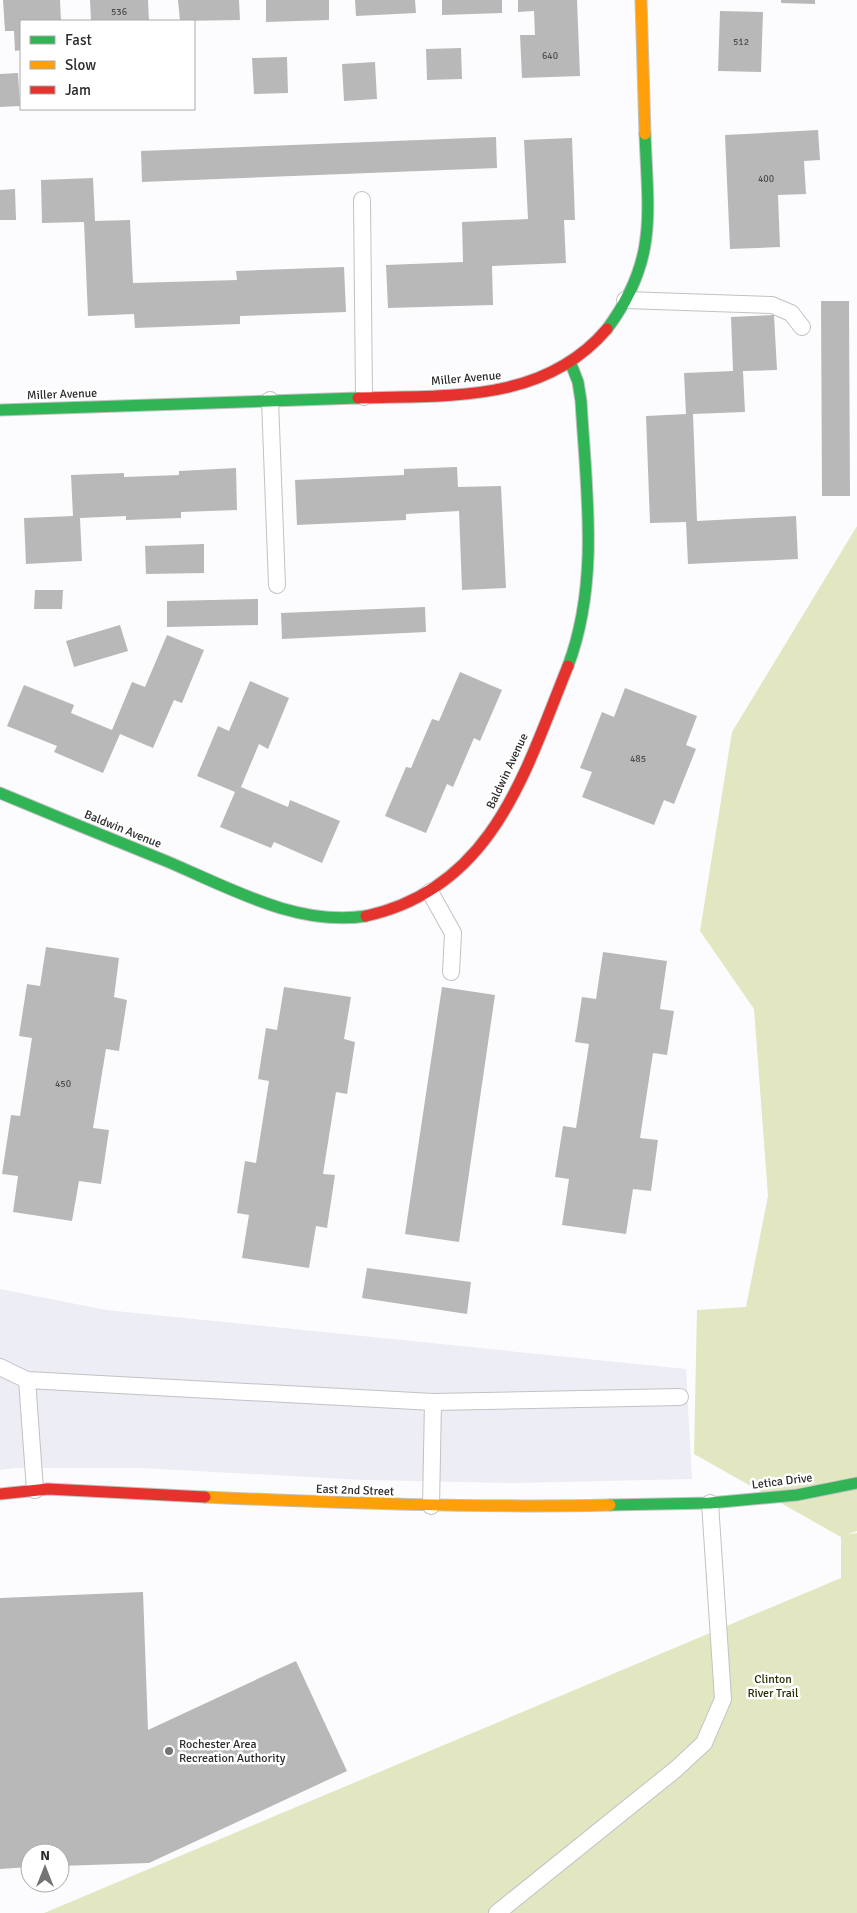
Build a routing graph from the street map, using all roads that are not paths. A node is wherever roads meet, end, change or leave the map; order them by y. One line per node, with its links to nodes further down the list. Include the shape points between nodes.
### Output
1 (641, 0): 3 (street, Miller Avenue, via 648,227 644,259)
2 (362, 200): 6 (lane)
3 (625, 300): 4 (lane, via 772,305 791,313); 5 (street, Miller Avenue, via 612,324)
4 (802, 327)
5 (571, 364): 6 (street, Miller Avenue, via 545,377 505,389 467,394); 11 (street, Baldwin Avenue, via 581,401 586,517 586,598 578,635 565,673 498,823 477,855 460,872)
6 (364, 397): 7 (street, Miller Avenue)
7 (270, 400): 8 (street, Miller Avenue); 9 (lane)
8 (0, 410)
9 (278, 586)
10 (0, 792): 11 (street, Baldwin Avenue, via 270,904 306,913 340,918 369,916)
11 (430, 892): 12 (lane, via 453,933)
12 (451, 972)
13 (0, 1367): 14 (lane)
14 (28, 1380): 16 (lane); 18 (lane)
15 (680, 1397): 16 (lane)
16 (433, 1402): 21 (lane)
17 (857, 1483): 20 (street, Letica Drive, via 797,1494)
18 (35, 1490): 19 (street, East 2nd Street); 21 (street, East 2nd Street)
19 (0, 1494)
20 (710, 1502): 21 (street, East 2nd Street); 22 (lane, via 722,1699 704,1743)
21 (431, 1506)
22 (496, 1913)

